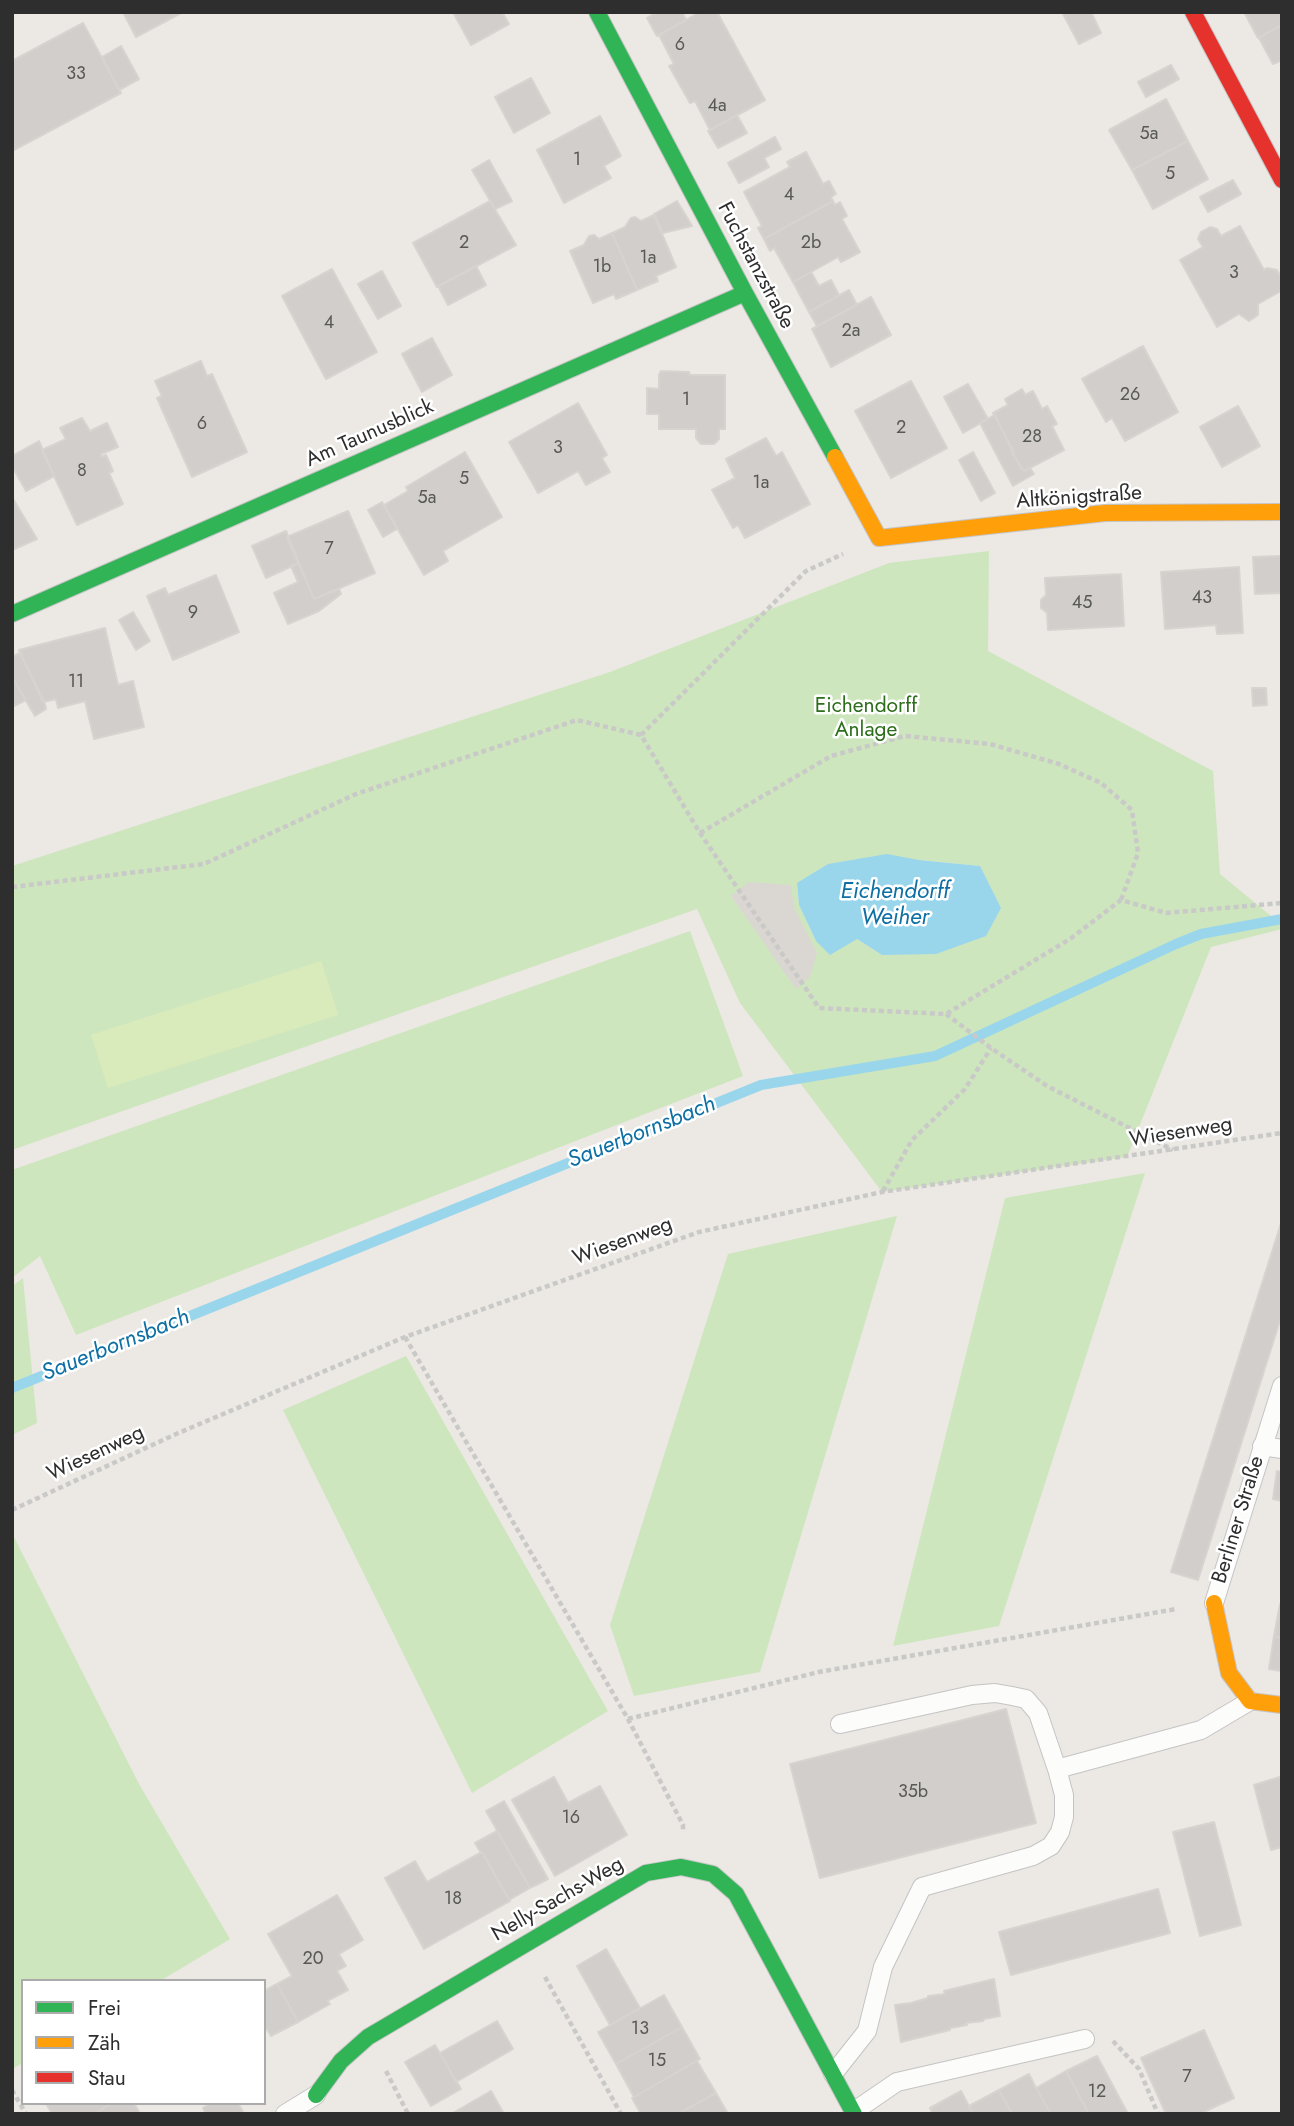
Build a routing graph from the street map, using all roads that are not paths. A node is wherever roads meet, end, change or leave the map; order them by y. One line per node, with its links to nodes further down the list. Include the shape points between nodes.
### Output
1 (597, 12): 4 (street, Fuchstanzstraße)
2 (1193, 12): 3 (street)
3 (1282, 180)
4 (745, 293): 6 (street, Fuchstanzstraße); 7 (street, Am Taunusblick)
5 (1282, 512): 6 (street, Altkönigstraße, via 1105,513)
6 (879, 538)
7 (12, 614)
8 (1282, 1386): 9 (lane, Berliner Straße)
9 (1262, 1446): 10 (lane); 11 (lane, Berliner Straße)
10 (1282, 1449)
11 (1214, 1602): 12 (street, Berliner Straße, via 1229,1673)
12 (1250, 1701): 13 (street); 15 (lane, via 1201,1730)
13 (1282, 1706)
14 (841, 1724): 15 (lane, via 972,1695 1012,1696 1026,1699 1038,1713)
15 (1057, 1769): 17 (lane, via 1064,1817 1051,1846 1033,1856 922,1887 883,1967 867,2031)
16 (1085, 2039): 19 (lane, via 897,2082)
17 (833, 2074): 18 (street, Nelly-Sachs-Weg, via 736,1894 713,1874 681,1867 646,1873 368,2037 341,2061); 19 (street, Nelly-Sachs-Weg)
18 (316, 2095): 20 (lane)
19 (854, 2113)
20 (285, 2114)

